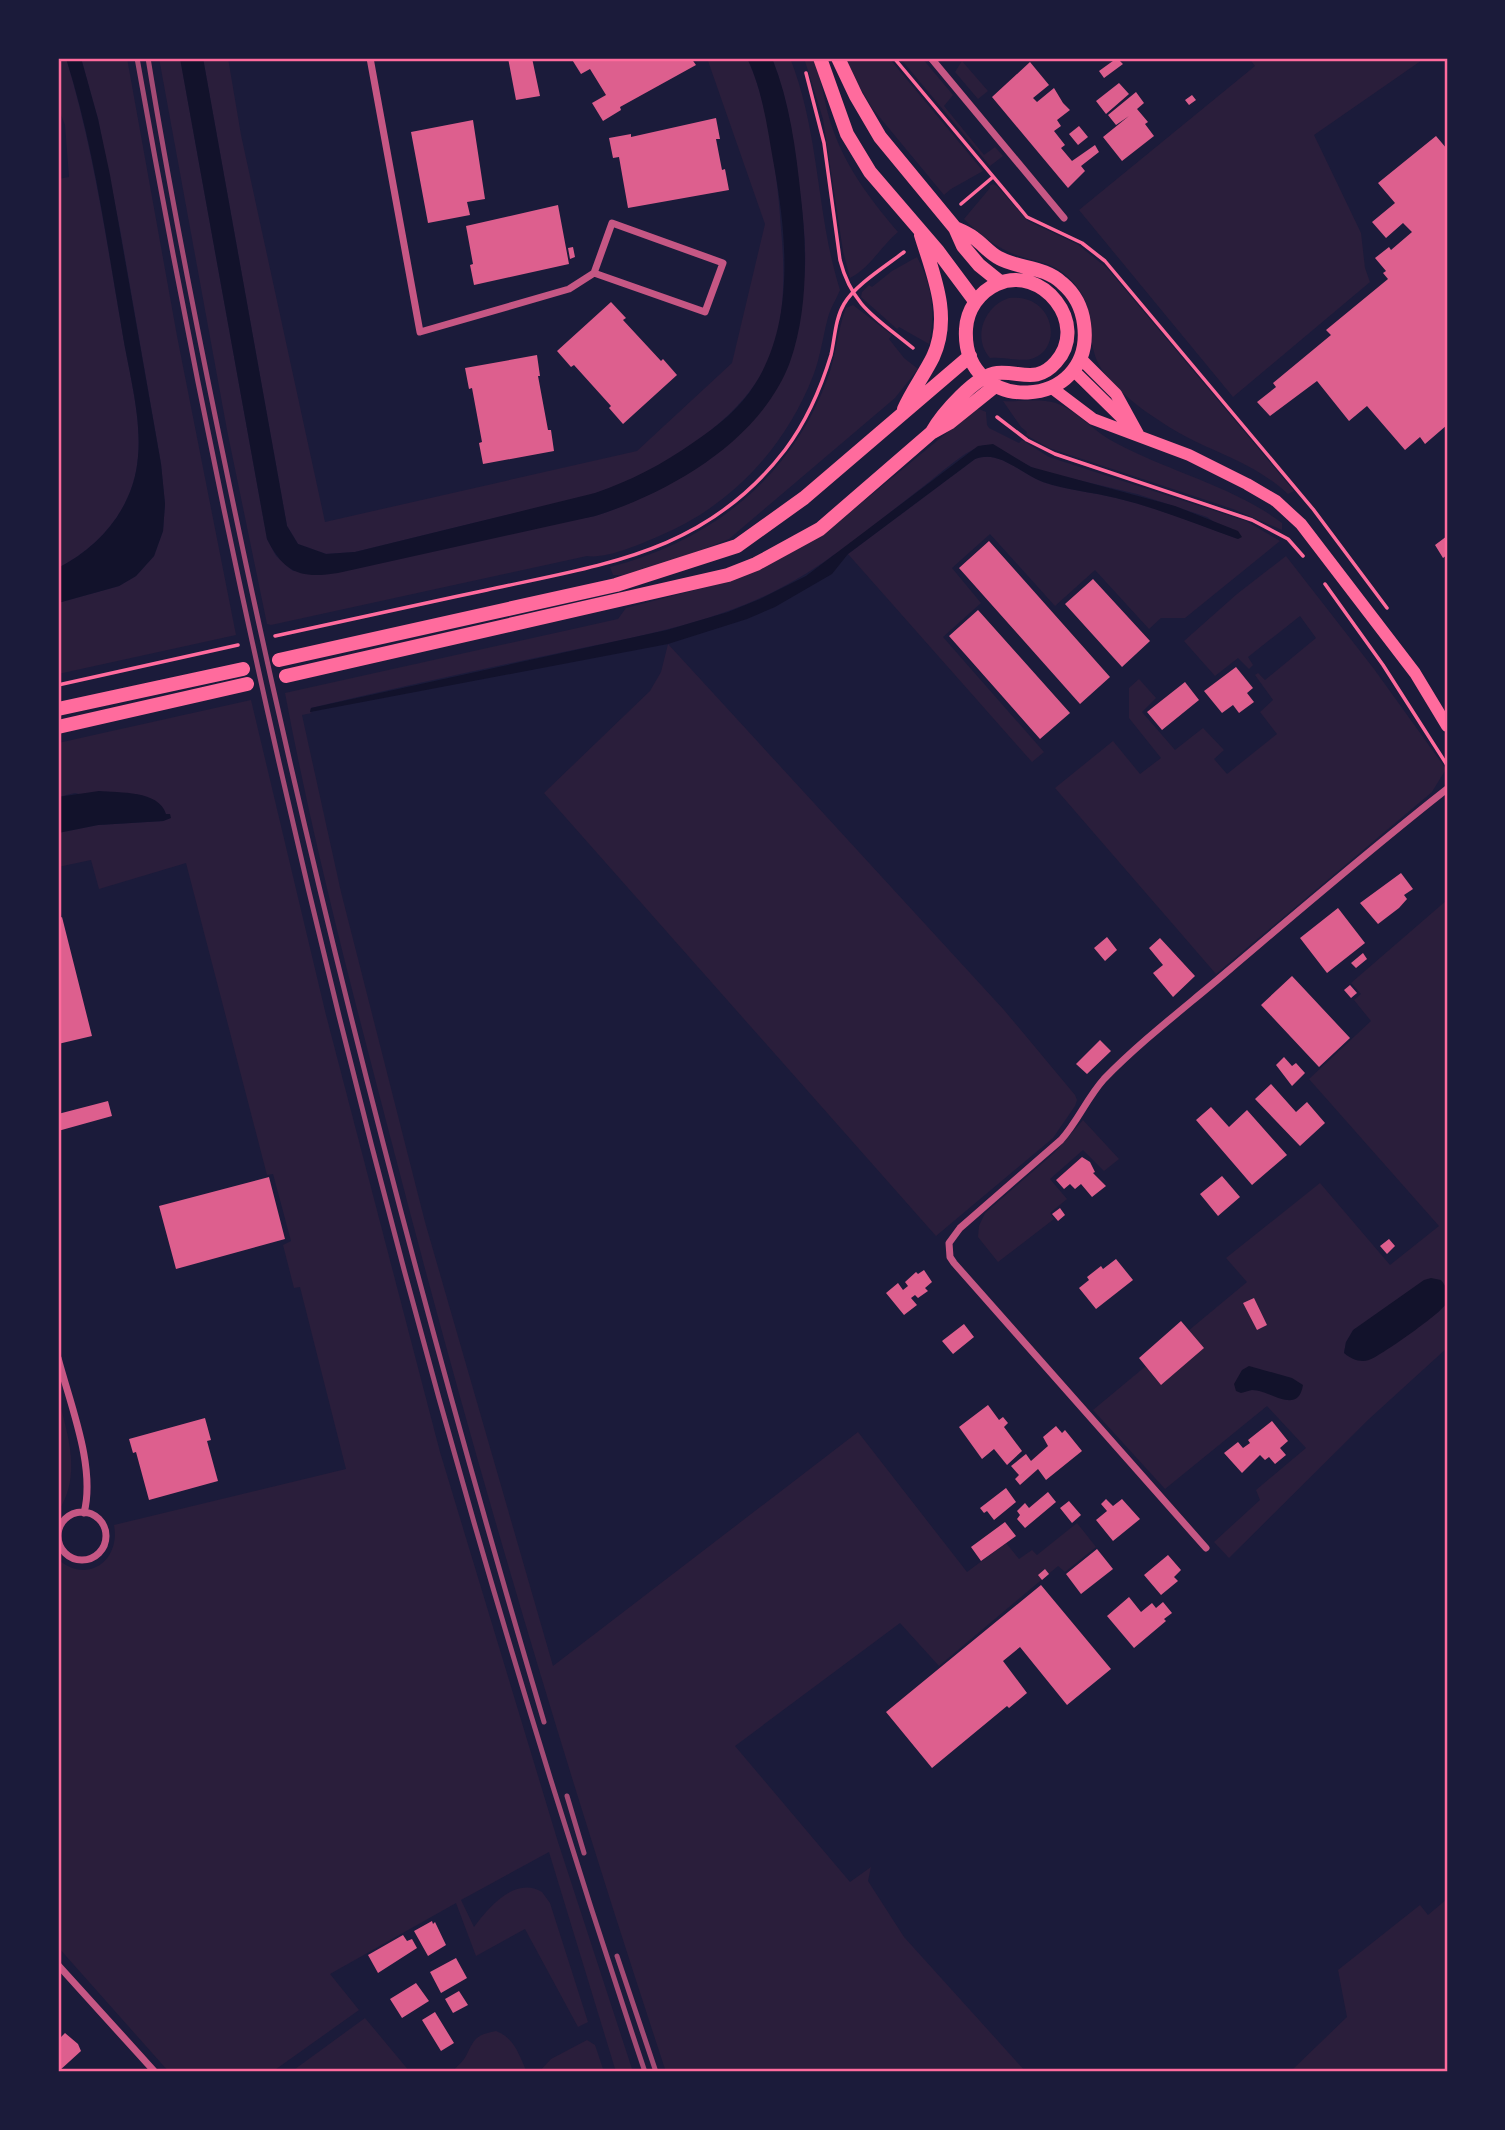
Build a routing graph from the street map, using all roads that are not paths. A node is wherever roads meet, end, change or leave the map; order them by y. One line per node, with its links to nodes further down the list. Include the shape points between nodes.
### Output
1 (370, 58): 8 (street, via 420,332 569,289)
2 (820, 58): 7 (main road, via 847,134 870,172)
3 (838, 58): 6 (main road, via 880,137)
4 (931, 58): 5 (street)
5 (1064, 218)
6 (956, 228): 9 (main road, via 963,246); 13 (main road, via 974,237 991,254 1050,274 1071,292 1085,331)
7 (919, 230): 10 (main road); 16 (main road, via 938,289 941,323 934,355)
8 (594, 273): 8 (street, via 612,223 723,264 705,312)
9 (1000, 282): 10 (main road); 11 (main road, via 1028,281 1056,300 1067,322)
10 (975, 301): 12 (main road, via 966,328)
11 (1062, 354): 13 (main road); 14 (main road, via 1051,367 1035,375 995,373)
12 (970, 356): 14 (main road); 16 (main road)
13 (1076, 364): 15 (main road); 17 (main road, via 1116,394)
14 (990, 381): 15 (main road, via 1026,394); 20 (main road, via 941,415 931,433 820,529 755,564)
15 (1052, 388): 17 (main road, via 1093,419)
16 (903, 412): 18 (main road, via 804,498 737,546 616,585)
17 (1138, 434): 23 (main road, via 1247,484 1301,524 1415,673)
18 (279, 660)
19 (243, 668): 22 (main road)
20 (286, 676)
21 (247, 684): 24 (main road)
22 (58, 709)
23 (1447, 726)
24 (58, 727)
25 (1447, 789): 28 (street, via 1366,852 1126,1059 1096,1089 1061,1140 960,1228 949,1243 954,1263)
26 (58, 1358): 27 (street, via 87,1470)
27 (84, 1513): 27 (street, via 66,1519 58,1538 68,1556 81,1560 93,1557 105,1542 101,1523)
28 (1206, 1548)
29 (58, 1965): 30 (street)
30 (155, 2072)

